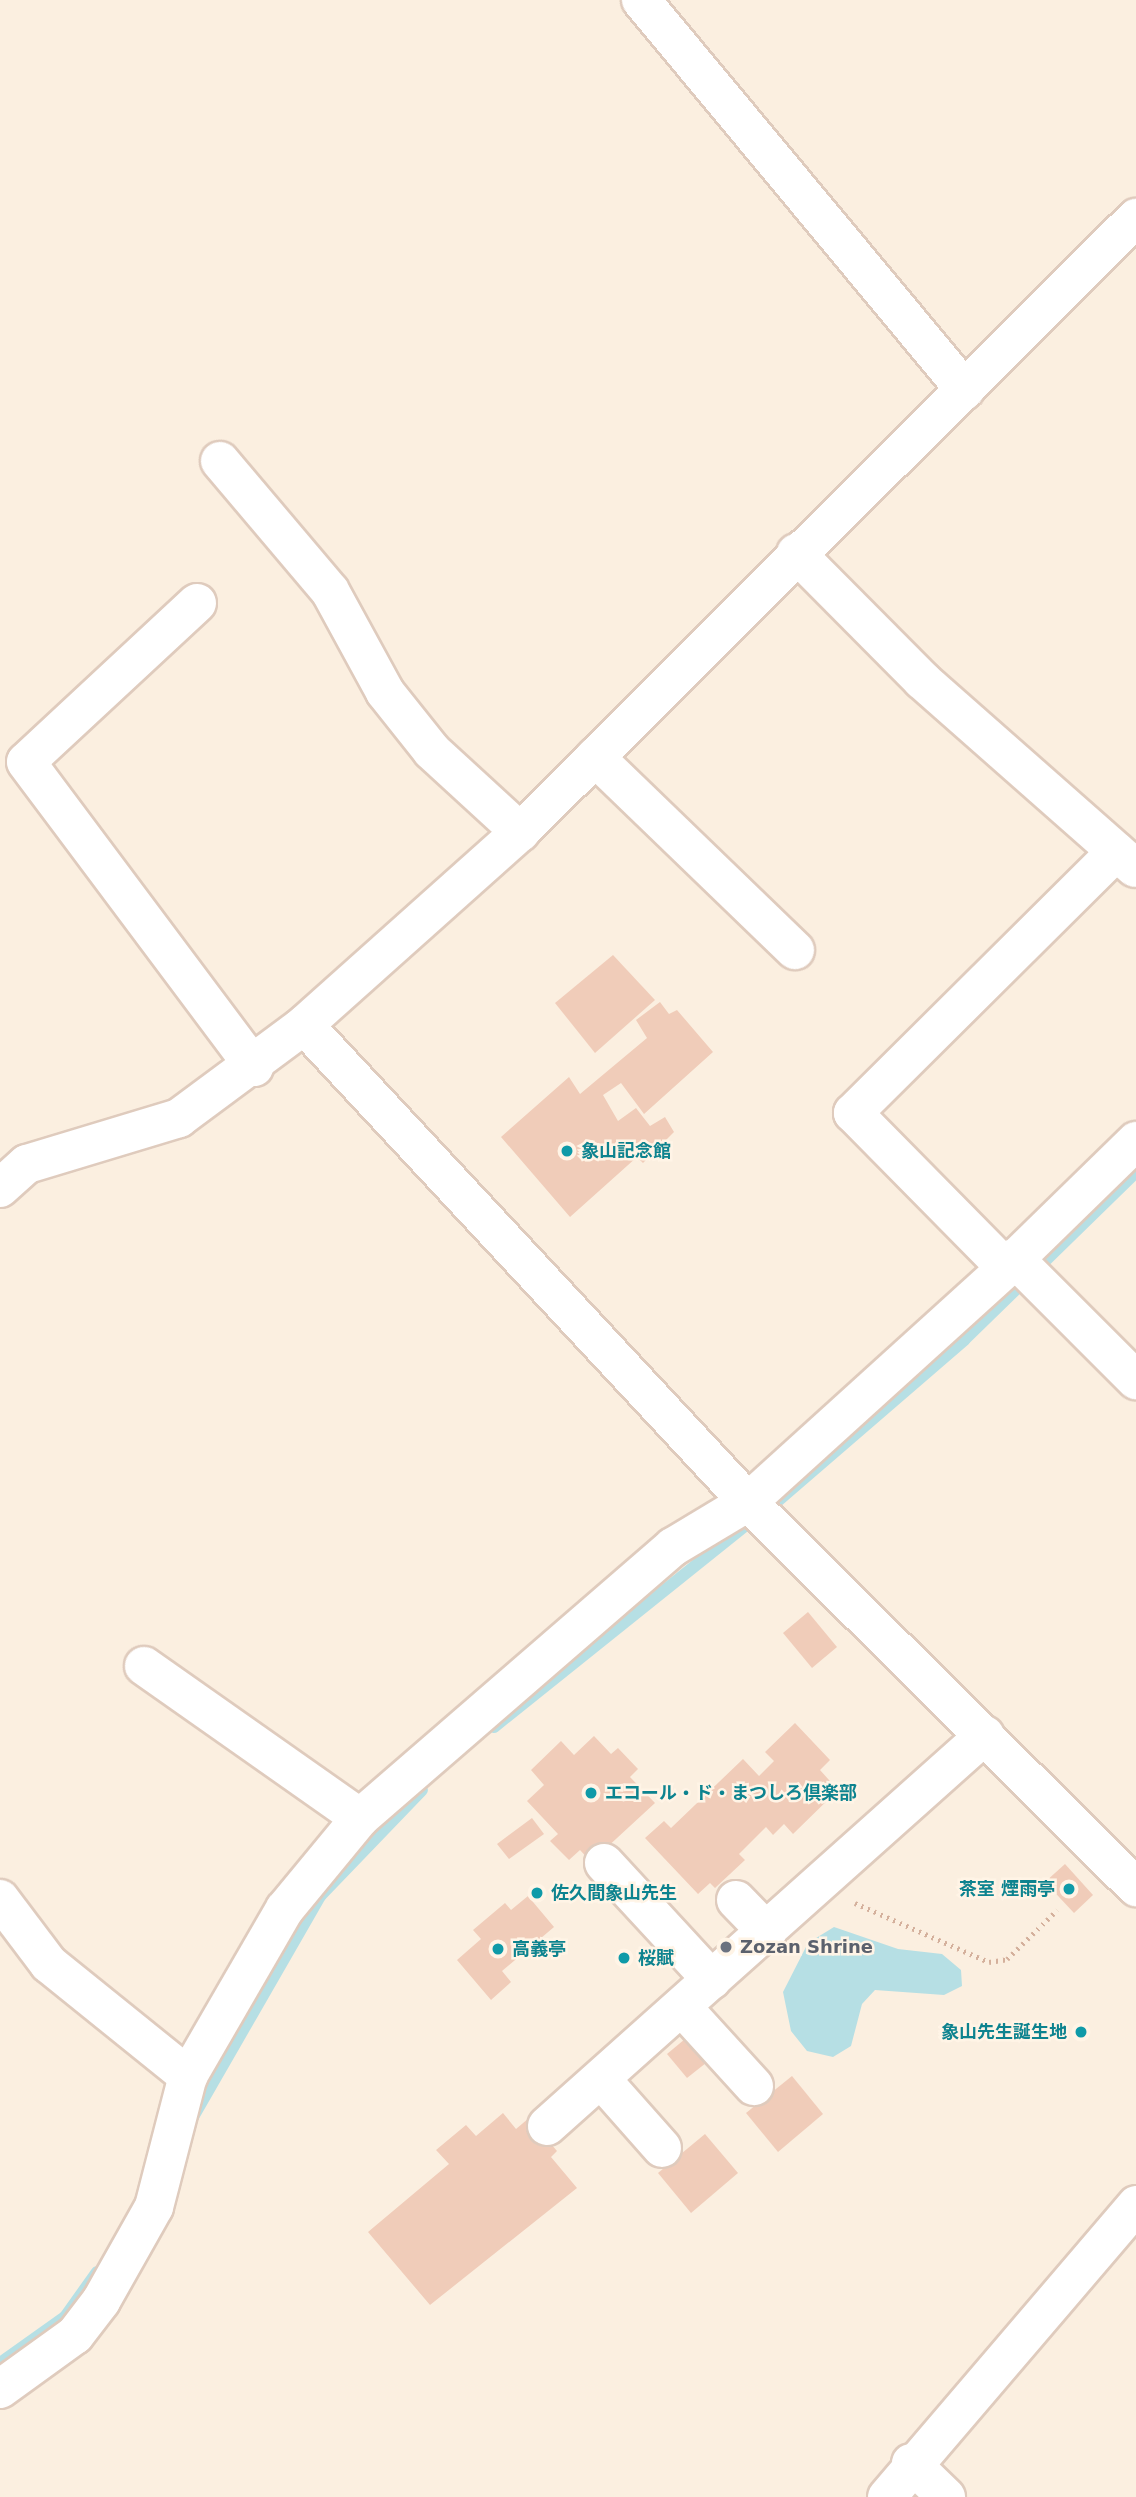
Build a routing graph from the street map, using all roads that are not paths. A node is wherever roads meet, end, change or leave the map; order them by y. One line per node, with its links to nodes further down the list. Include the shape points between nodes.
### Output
1 (641, 0): 3 (street)
2 (1136, 218): 3 (street)
3 (965, 390): 5 (street)
4 (220, 461): 8 (street, via 330,591 385,692 432,751)
5 (796, 552): 7 (street); 9 (street, via 922,680)
6 (197, 603): 12 (street, via 26,762)
7 (595, 757): 8 (street); 10 (street)
8 (520, 832): 11 (street)
9 (1126, 860): 15 (street, via 853,1113)
10 (794, 950)
11 (304, 1025): 12 (street); 17 (street)
12 (254, 1067): 14 (street, via 178,1118 27,1164)
13 (1136, 1140): 15 (street)
14 (0, 1188)
15 (1010, 1263): 16 (street); 17 (street)
16 (1136, 1380)
17 (748, 1502): 19 (street); 20 (street, via 673,1547)
18 (144, 1666): 20 (street)
19 (985, 1735): 22 (street); 25 (street)
20 (360, 1818): 28 (street, via 285,1909)
21 (604, 1863): 26 (street)
22 (1136, 1886)
23 (0, 1899): 28 (street, via 49,1965)
24 (736, 1900): 25 (street)
25 (767, 1932): 26 (street)
26 (712, 1980): 27 (street)
27 (682, 2007): 29 (street); 30 (street)
28 (188, 2076): 34 (street, via 154,2207 101,2301 75,2335)
29 (601, 2079): 31 (street); 32 (street)
30 (754, 2086)
31 (547, 2126)
32 (662, 2148)
33 (1136, 2205): 35 (street)
34 (0, 2389)
35 (911, 2463): 36 (street); 37 (street)
36 (887, 2497)
37 (946, 2497)

